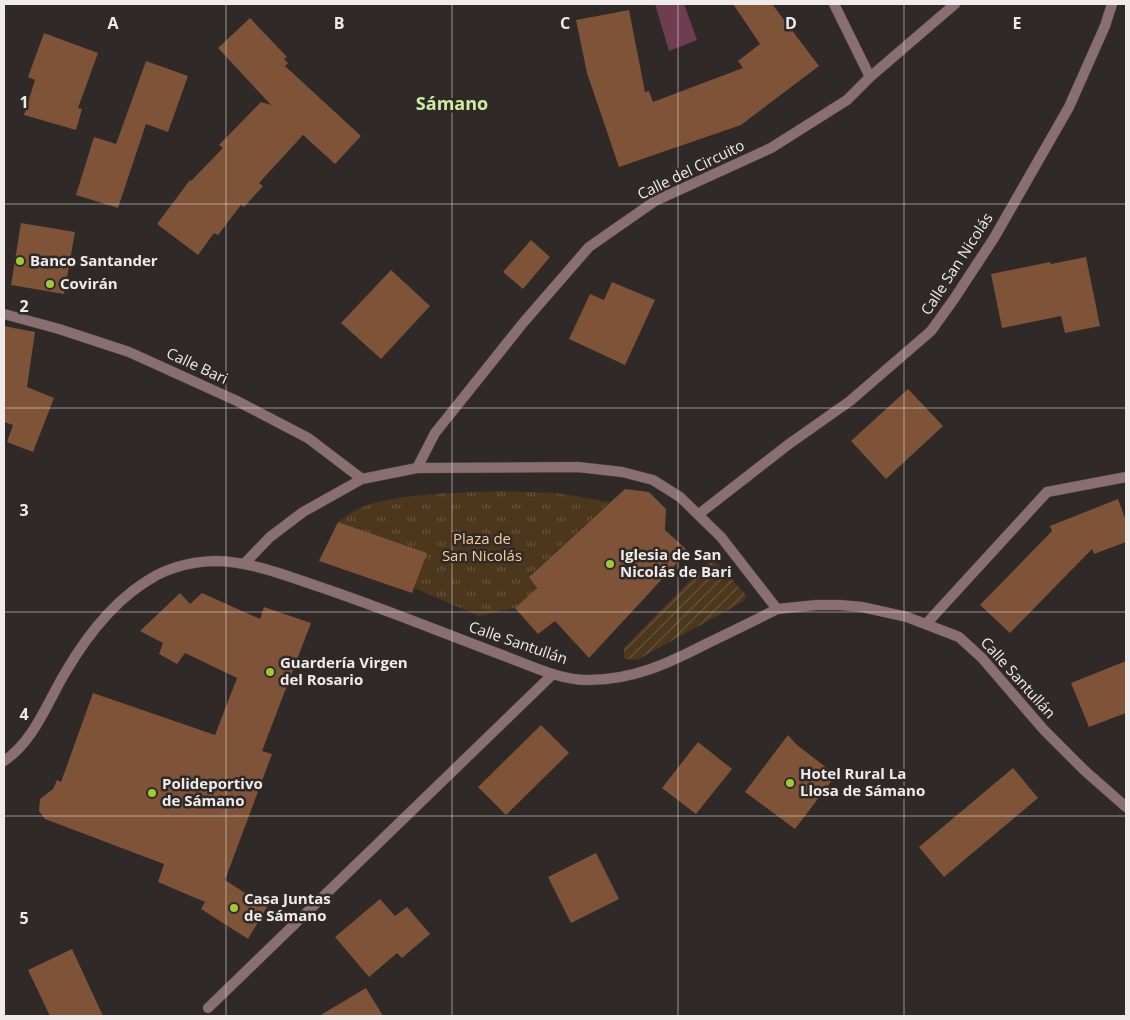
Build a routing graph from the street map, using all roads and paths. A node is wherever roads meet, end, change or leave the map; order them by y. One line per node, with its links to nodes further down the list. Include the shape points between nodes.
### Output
1 (834, 4): 4 (street)
2 (955, 4): 4 (street, Calle del Circuito)
3 (1112, 4): 9 (street, Calle San Nicolás, via 1068,107 994,238 930,331 850,401)
4 (870, 77): 6 (street, Calle del Circuito, via 847,100 771,148 655,201 589,247 435,433)
5 (4, 314): 8 (street, Calle Bari, via 129,352 228,397 308,438)
6 (417, 468): 8 (street); 9 (street, via 578,467 622,472 653,480)
7 (1126, 477): 12 (street, via 1047,492)
8 (362, 479): 10 (street, via 303,512 270,537)
9 (699, 514): 11 (street)
10 (244, 564): 13 (street, Calle Santullán, via 358,599); 14 (street, Calle Santullán, via 219,561 188,563 157,576 125,598 80,647 29,737)
11 (777, 609): 12 (street, Calle Santullán, via 840,605 880,611); 13 (street, Calle Santullán, via 665,665 630,677 587,680)
12 (926, 624): 15 (street, Calle Santullán, via 959,637 982,658 1044,730)
13 (553, 674): 16 (street)
14 (4, 761)
15 (1126, 807)
16 (208, 1008)

